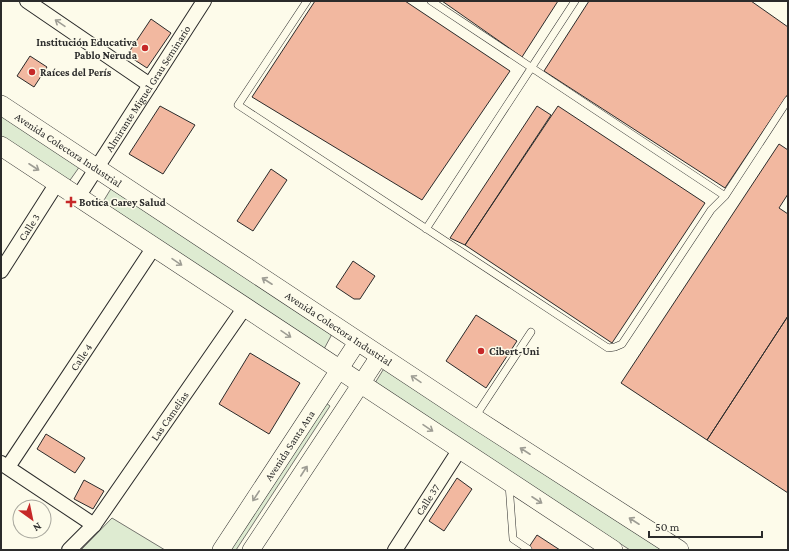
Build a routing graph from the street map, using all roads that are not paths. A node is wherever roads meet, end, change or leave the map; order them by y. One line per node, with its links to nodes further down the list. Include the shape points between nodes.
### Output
1 (27, 1): 7 (street, one-way to 1)
2 (204, 1): 7 (street, Almirante Miguel Grau Seminario)
3 (307, 1): 15 (lane, via 238,105)
4 (431, 1): 6 (lane)
5 (575, 1): 6 (lane)
6 (531, 67): 13 (lane); 15 (lane)
7 (150, 84): 11 (street, Almirante Miguel Grau Seminario)
8 (788, 100): 13 (lane)
9 (1, 105): 11 (main road, Avenida Colectora Industrial)
10 (1, 146): 12 (main road, one-way to 12)
11 (97, 168): 14 (street, Almirante Miguel Grau Seminario); 20 (main road, Avenida Colectora Industrial, one-way to 11)
12 (57, 183): 14 (main road); 17 (street, Calle 3)
13 (725, 196): 15 (lane, via 711,210 622,344 608,348)
14 (78, 197): 16 (main road)
15 (426, 229)
16 (154, 247): 18 (main road, one-way to 18); 26 (street, Calle 4)
17 (1, 271)
18 (245, 307): 22 (main road, one-way to 22); 28 (street, Las Camelias)
19 (531, 332): 24 (lane)
20 (358, 341): 21 (main road, Avenida Colectora Industrial); 22 (street, Avenida Santa Ana)
21 (380, 355): 23 (street); 24 (main road, Avenida Colectora Industrial, one-way to 21)
22 (339, 369): 23 (main road); 31 (street, Avenida Santa Ana, one-way to 31)
23 (361, 384): 25 (main road, one-way to 25); 32 (street, one-way to 23)
24 (474, 418): 35 (main road, Avenida Colectora Industrial, one-way to 24)
25 (460, 449): 27 (main road); 33 (street, Calle 37)
26 (4, 465): 28 (street)
27 (509, 482): 29 (lane, via 513,539); 34 (main road, one-way to 34)
28 (94, 525): 30 (street, Las Camelias)
29 (528, 549)
30 (69, 550)
31 (221, 550)
32 (251, 550)
33 (395, 550)
34 (613, 550)
35 (678, 550)

